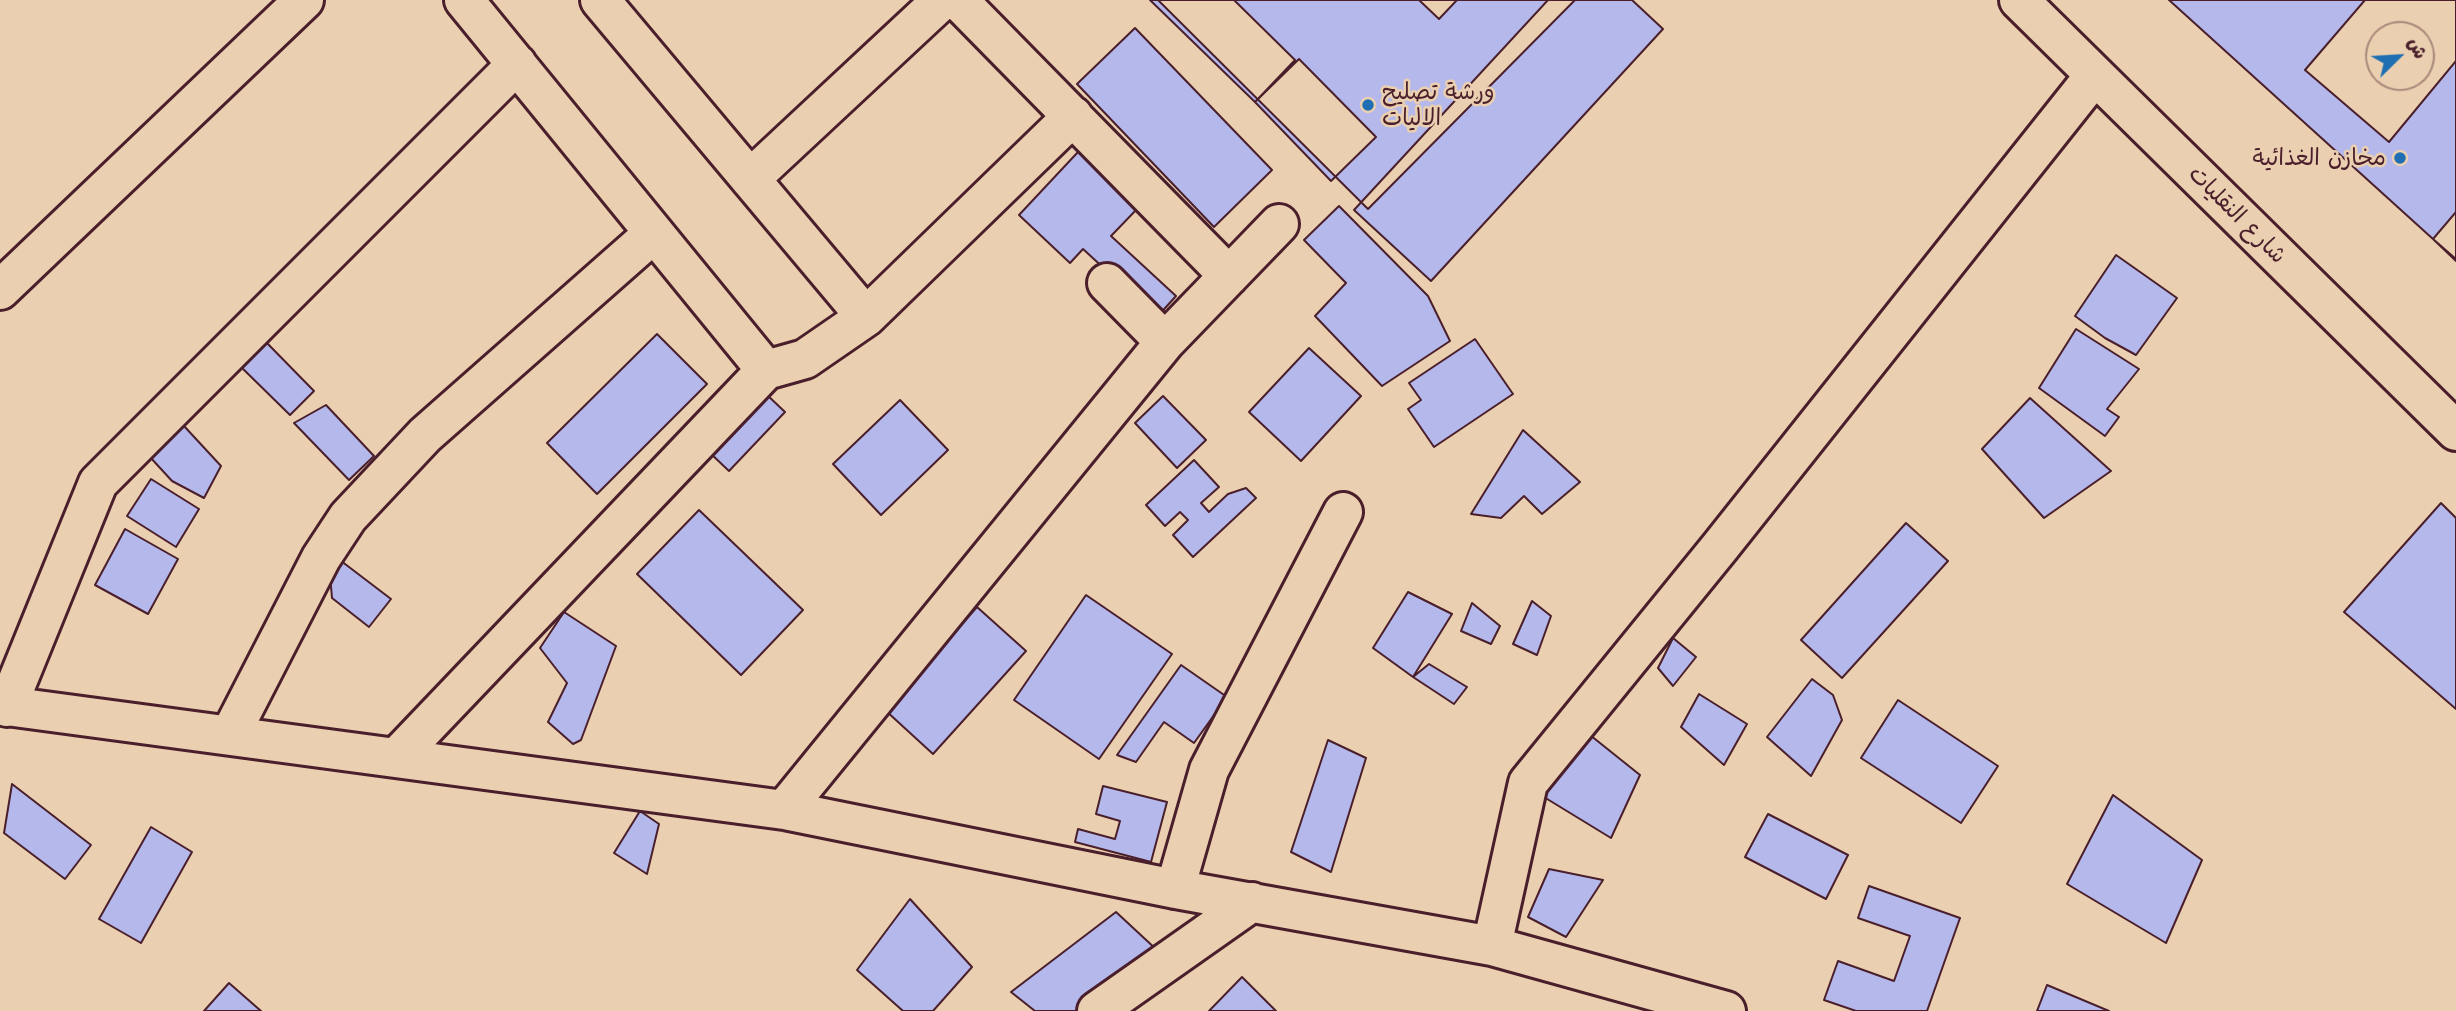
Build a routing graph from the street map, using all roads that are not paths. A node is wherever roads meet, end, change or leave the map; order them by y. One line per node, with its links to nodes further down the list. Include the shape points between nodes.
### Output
1 (304, 0): 15 (street)
2 (464, 0): 7 (street)
3 (600, 0): 10 (street)
4 (942, 0): 10 (street)
5 (958, 0): 9 (street)
6 (2018, 0): 8 (street, شارع النقليات)
7 (517, 64): 12 (street); 21 (street, via 98,483)
8 (2095, 75): 19 (street, شارع النقليات); 27 (street, via 1528,783)
9 (1073, 116): 13 (street); 16 (street)
10 (750, 179): 16 (street)
11 (1279, 224): 13 (street)
12 (654, 233): 18 (street); 22 (street, via 425,435 348,517 321,558)
13 (1229, 276): 17 (street)
14 (1107, 283): 17 (street)
15 (0, 290)
16 (866, 317): 18 (street, via 805,359)
17 (1165, 342): 24 (street)
18 (766, 370): 23 (street)
19 (2456, 431)
20 (1342, 512): 25 (street, via 1209,770)
21 (3, 706): 22 (street)
22 (230, 735): 23 (street)
23 (397, 757): 24 (street)
24 (784, 810): 25 (street)
25 (1175, 889): 26 (street)
26 (1252, 902): 27 (street); 28 (street)
27 (1492, 946): 29 (street)
28 (1097, 1011)
29 (1726, 1011)

